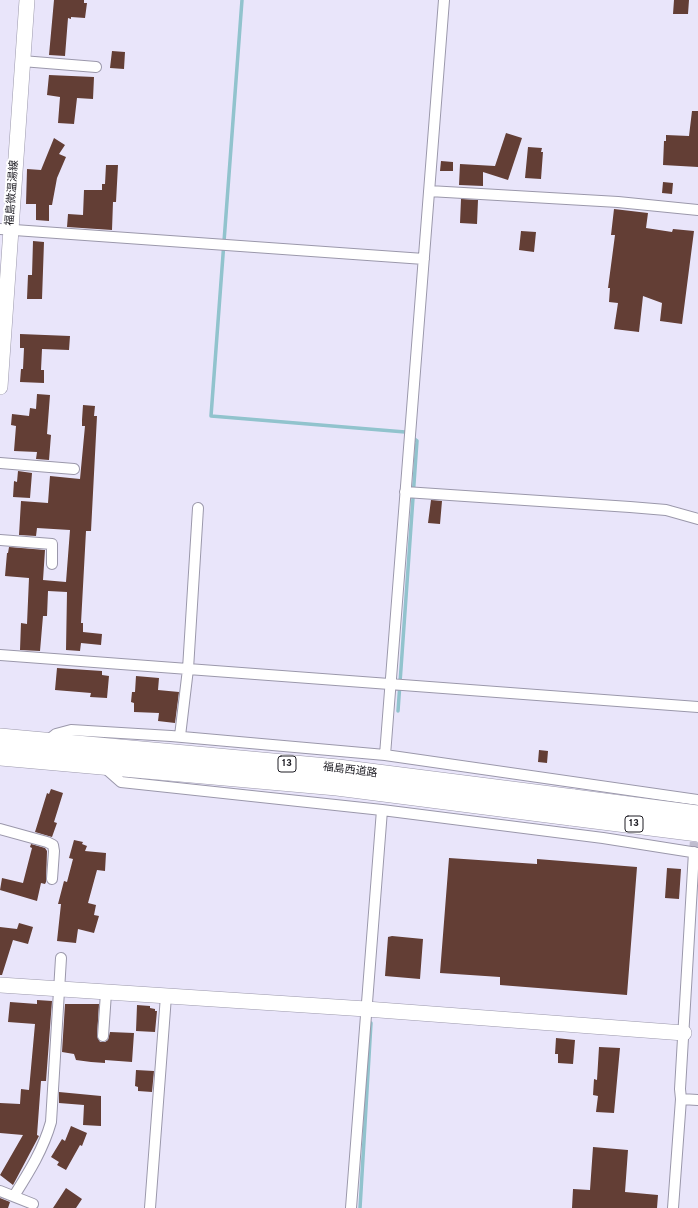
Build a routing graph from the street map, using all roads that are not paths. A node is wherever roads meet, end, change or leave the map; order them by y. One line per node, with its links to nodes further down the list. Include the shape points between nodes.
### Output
1 (26, 0): 3 (street, 福島微温湯線)
2 (444, 0): 5 (street)
3 (22, 61): 4 (street); 7 (street, 福島微温湯線)
4 (96, 67)
5 (429, 191): 6 (street, via 618,202); 8 (street)
6 (698, 210)
7 (5, 229): 8 (street); 9 (street, 福島微温湯線)
8 (424, 259): 12 (street)
9 (0, 387)
10 (0, 464): 11 (street)
11 (74, 469)
12 (405, 492): 14 (street, via 666,510); 19 (street)
13 (198, 508): 18 (street)
14 (698, 519)
15 (0, 540): 16 (street, via 52,544)
16 (52, 564)
17 (0, 655): 18 (street)
18 (188, 669): 19 (street); 21 (street)
19 (390, 684): 20 (street); 24 (street)
20 (698, 707)
21 (180, 736): 23 (street, via 71,730 56,734); 24 (street)
22 (0, 738): 23 (highway, 福島西道路 / 13)
23 (45, 742): 28 (highway, 福島西道路 / 13, via 338,769)
24 (385, 755): 27 (street)
25 (0, 756): 26 (highway, 福島西道路 / 13)
26 (101, 764): 28 (highway, 福島西道路 / 13); 29 (street, via 121,782)
27 (698, 800)
28 (572, 808): 30 (highway, 福島西道路 / 13, bridge); 32 (highway, 福島西道路 / 13, bridge)
29 (382, 810): 33 (street); 40 (street)
30 (698, 815)
31 (0, 830): 34 (street, via 53,845)
32 (698, 832)
33 (696, 852): 41 (street)
34 (52, 879)
35 (61, 958): 37 (street)
36 (0, 985): 37 (street)
37 (59, 990): 38 (street); 46 (street, via 51,1122 37,1159)
38 (106, 993): 39 (street); 42 (street)
39 (166, 996): 40 (street); 48 (street)
40 (366, 1009): 41 (street); 49 (street)
41 (684, 1033): 43 (street)
42 (103, 1036)
43 (681, 1098): 44 (street); 50 (street)
44 (698, 1100)
45 (0, 1191): 46 (street)
46 (14, 1196): 47 (street)
47 (33, 1204)
48 (150, 1208)
49 (351, 1208)
50 (673, 1208)

